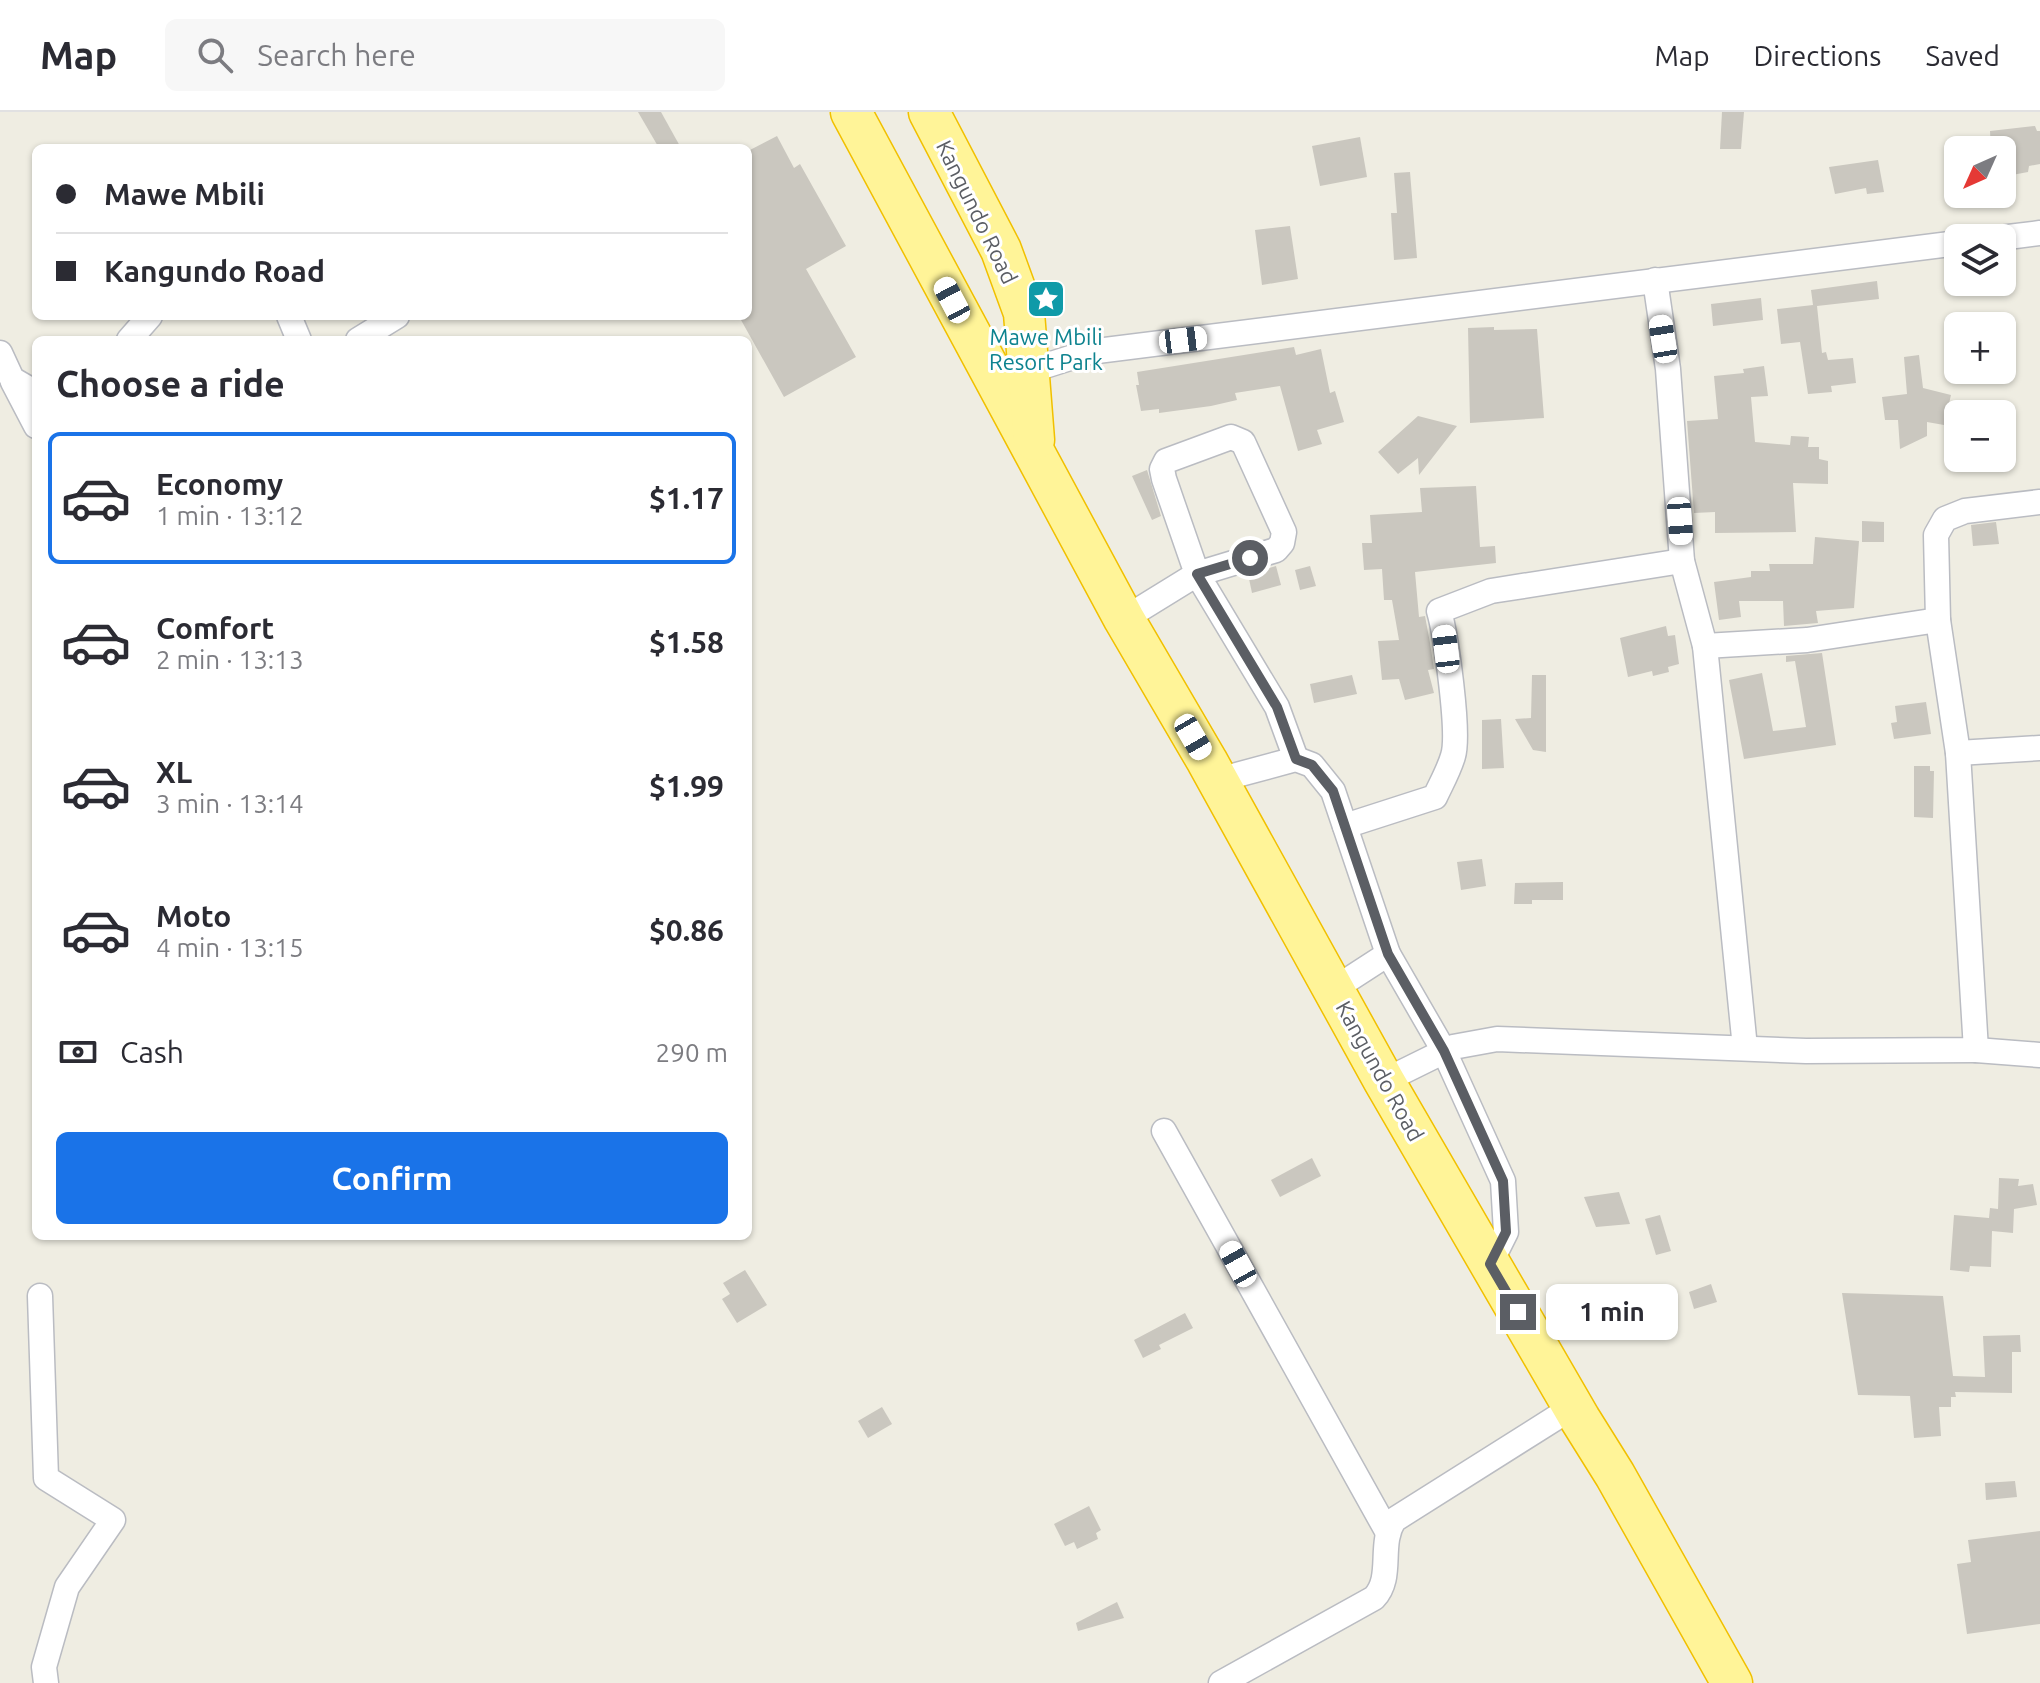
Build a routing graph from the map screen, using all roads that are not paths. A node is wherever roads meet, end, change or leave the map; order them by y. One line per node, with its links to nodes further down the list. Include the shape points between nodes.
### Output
1 (851, 112): 16 (highway, Kangundo Road)
2 (929, 112): 12 (highway, Kangundo Road, via 1001,250 1024,313)
3 (2040, 233): 4 (street)
4 (2016, 236)
5 (1944, 245): 6 (street)
6 (1655, 280): 12 (street, via 1089,352); 18 (street, via 1668,369)
7 (146, 320): 9 (street)
8 (390, 320): 10 (street)
9 (132, 336)
10 (364, 336)
11 (0, 353): 13 (street)
12 (1029, 371): 16 (highway, Kangundo Road)
13 (12, 379): 14 (street); 15 (street)
14 (32, 392)
15 (32, 418)
16 (1035, 456): 20 (highway, Kangundo Road)
17 (2040, 502): 21 (street, via 1965,511 1945,519 1936,535)
18 (1682, 561): 22 (street); 27 (street, via 1491,591 1439,611 1454,754 1435,797)
19 (1197, 574): 19 (street, via 1276,550 1282,543 1284,532 1243,442 1231,437 1166,461 1162,469); 20 (street); 25 (street, via 1277,707)
20 (1124, 619): 26 (highway, Kangundo Road)
21 (1938, 620): 22 (street, via 1807,640); 24 (street)
22 (1705, 646): 30 (street)
23 (2040, 748): 24 (street)
24 (1958, 753): 31 (street)
25 (1296, 759): 26 (street); 27 (street, via 1312,765 1333,791)
26 (1218, 780): 29 (highway, Kangundo Road)
27 (1345, 826): 28 (street)
28 (1388, 954): 29 (street); 32 (street)
29 (1334, 989): 34 (highway, Kangundo Road)
30 (1745, 1048): 31 (street); 32 (street, via 1497,1039)
31 (1976, 1050): 33 (street)
32 (1444, 1051): 34 (street); 36 (street, via 1503,1181 1506,1232)
33 (2040, 1055)
34 (1384, 1081): 36 (highway, Kangundo Road)
35 (1164, 1131): 39 (street)
36 (1490, 1264): 38 (highway, Kangundo Road)
37 (40, 1296): 40 (street, via 46,1478 113,1520 67,1587 44,1667)
38 (1573, 1407): 39 (street, via 1401,1514); 42 (highway, Kangundo Road)
39 (1387, 1531): 41 (street, via 1385,1581 1374,1598)
40 (46, 1683)
41 (1221, 1683)
42 (1732, 1683)

